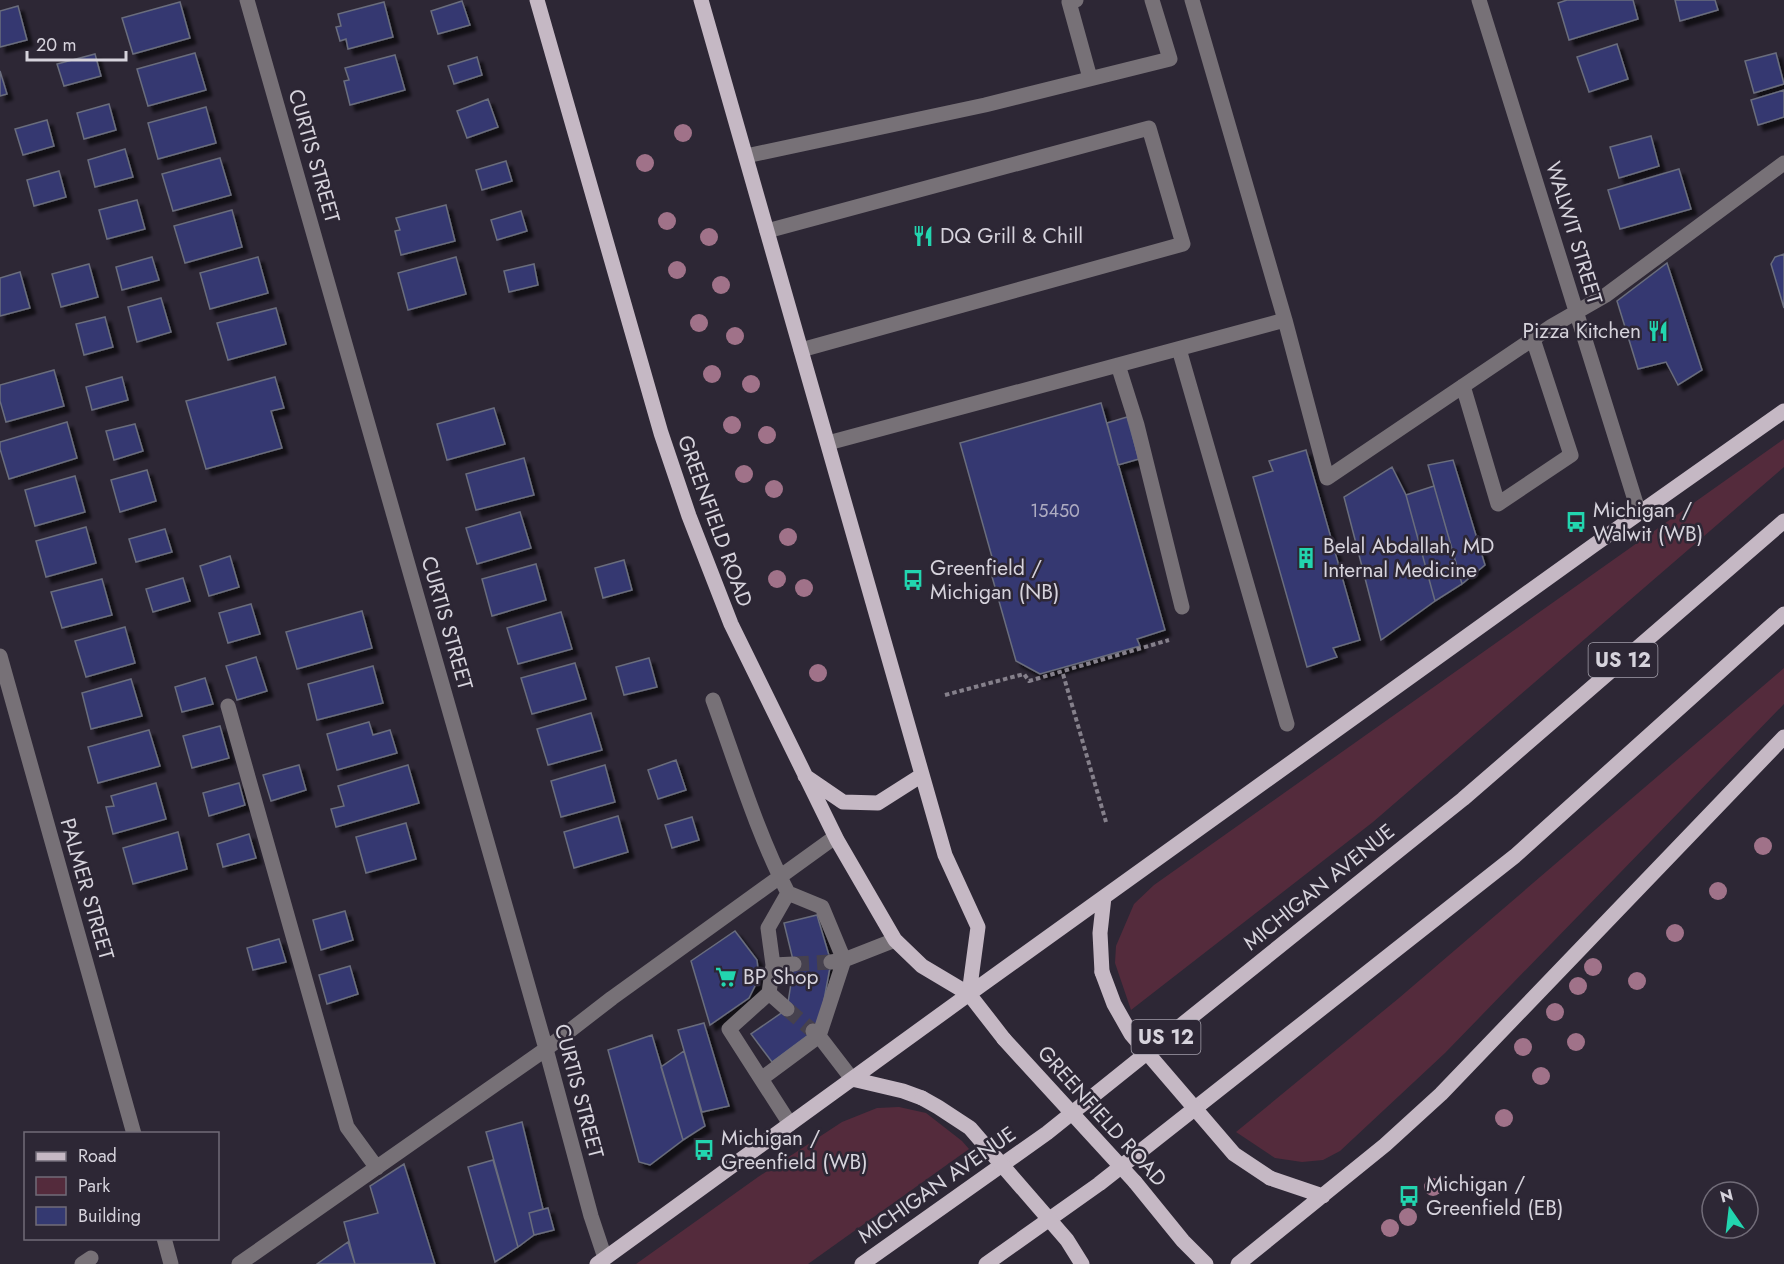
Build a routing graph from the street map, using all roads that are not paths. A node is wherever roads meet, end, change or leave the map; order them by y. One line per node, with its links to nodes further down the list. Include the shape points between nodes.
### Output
1 (247, 0): 44 (street, CURTIS STREET)
2 (537, 0): 31 (main road, GREENFIELD ROAD, via 661,433 689,516 731,624)
3 (701, 0): 9 (main road)
4 (1076, 0): 8 (street, via 1069,2)
5 (1152, 0): 8 (street, via 1170,59)
6 (1192, 0): 13 (street)
7 (1479, 0): 12 (street, WALWIT STREET)
8 (1090, 78): 9 (street, via 985,105)
9 (746, 156): 11 (main road)
10 (1784, 163): 12 (street, via 1606,295)
11 (767, 231): 16 (main road); 16 (street, via 1149,128 1183,244)
12 (1576, 312): 14 (street); 21 (street, WALWIT STREET)
13 (1285, 320): 15 (street); 18 (street, via 1327,478)
14 (1533, 339): 18 (street); 18 (street, via 1571,455 1498,504)
15 (1179, 349): 17 (street); 28 (street)
16 (801, 350): 20 (main road)
17 (1118, 365): 20 (street); 23 (street, via 1137,425)
18 (1463, 386)
19 (1784, 411): 21 (main road)
20 (828, 443): 30 (main road)
21 (1639, 513): 35 (main road)
22 (1784, 521): 55 (main road, MICHIGAN AVENUE / US 12, via 1444,814 1047,1133)
23 (1182, 607)
24 (1784, 614): 56 (main road, via 1515,856 1099,1185)
25 (0, 656): 48 (street, PALMER STREET)
26 (712, 700): 33 (street)
27 (228, 706): 49 (street, via 347,1127)
28 (1287, 724)
29 (1784, 737): 50 (main road, via 1441,1094)
30 (922, 775): 31 (main road, via 878,803 843,802); 41 (main road, via 945,855 978,927)
31 (806, 776): 32 (main road, GREENFIELD ROAD)
32 (835, 837): 33 (street); 36 (main road, GREENFIELD ROAD)
33 (780, 877): 34 (street); 44 (street)
34 (788, 893): 37 (street, via 822,907); 39 (street, via 768,928)
35 (1104, 897): 41 (main road); 50 (main road, bridge, via 1100,933 1102,972 1131,1034 1234,1154 1270,1178)
36 (895, 940): 37 (street); 41 (main road, GREENFIELD ROAD, via 922,966)
37 (837, 961): 43 (street)
38 (794, 964): 39 (street)
39 (773, 965): 40 (street)
40 (769, 993): 42 (street); 45 (street, via 729,1029)
41 (969, 994): 46 (main road); 58 (main road, GREENFIELD ROAD, bridge, via 1004,1039)
42 (787, 1009)
43 (816, 1034): 45 (street); 46 (street)
44 (546, 1049): 49 (street); 52 (street, CURTIS STREET)
45 (761, 1079): 47 (street)
46 (852, 1079): 47 (main road); 57 (main road, bridge, via 922,1098 970,1128 1067,1240)
47 (790, 1124): 52 (main road)
48 (133, 1132)
49 (377, 1168): 54 (street)
50 (1323, 1196): 59 (main road)
51 (164, 1240): 53 (street)
52 (601, 1261)
53 (171, 1264)
54 (239, 1264)
55 (862, 1264)
56 (986, 1264)
57 (1082, 1264)
58 (1206, 1264)
59 (1238, 1264)

